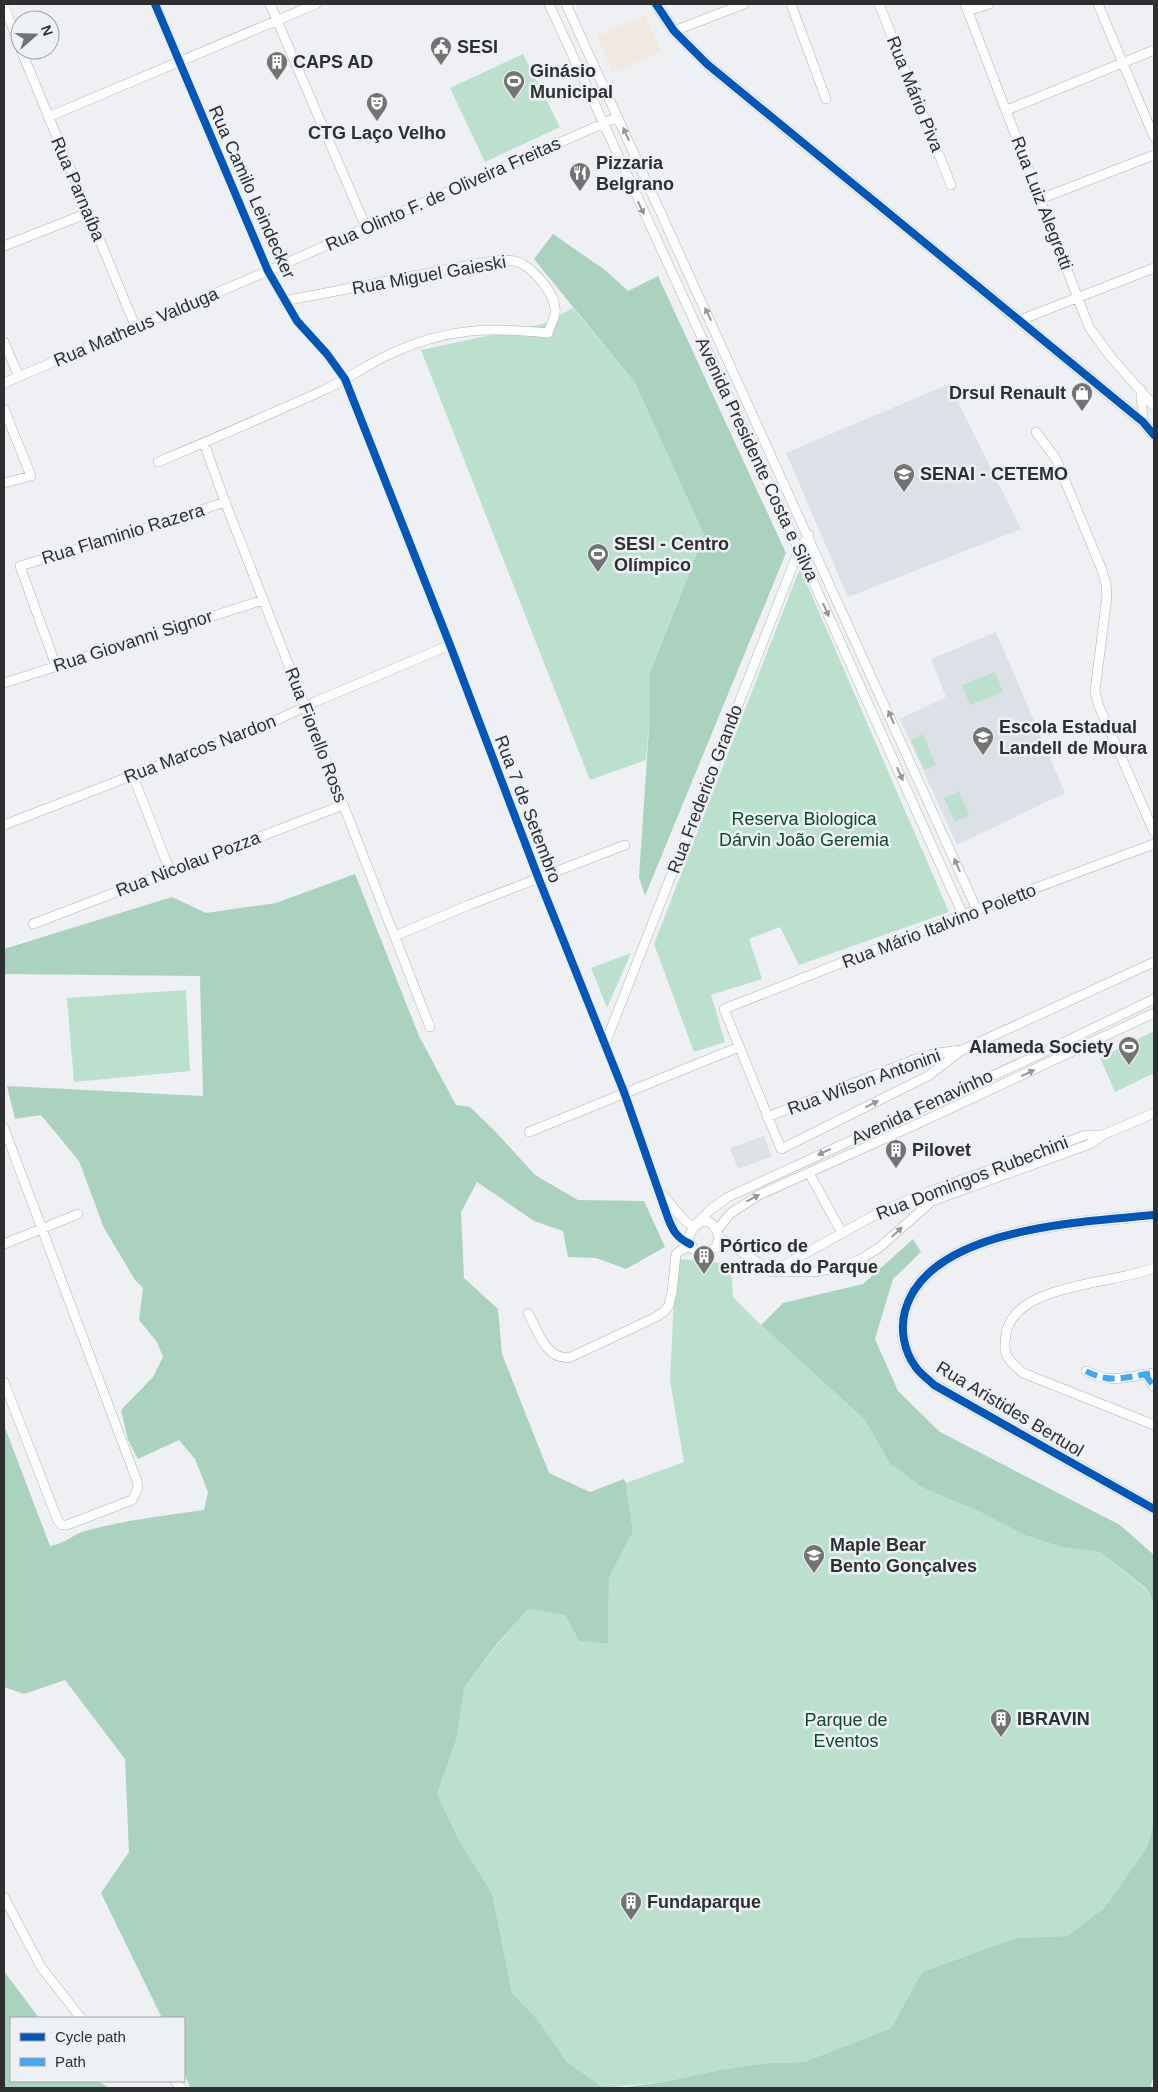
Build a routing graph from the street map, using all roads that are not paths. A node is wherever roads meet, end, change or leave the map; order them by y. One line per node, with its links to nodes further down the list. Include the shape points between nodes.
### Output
1 (155, 4): 21 (street, Rua Camilo Leindecker)
2 (270, 4): 14 (street)
3 (316, 4): 14 (street)
4 (549, 4): 18 (street, Avenida Presidente Costa e Silva)
5 (566, 4): 16 (street, Avenida Presidente Costa e Silva)
6 (656, 4): 17 (main road)
7 (744, 4): 17 (street)
8 (791, 4): 23 (street)
9 (878, 4): 30 (street, Rua Mário Piva)
10 (989, 4): 13 (street)
11 (1098, 4): 22 (street)
12 (4, 6): 15 (street)
13 (967, 8): 24 (street, Rua Luiz Alegretti)
14 (277, 20): 21 (street); 33 (street)
15 (10, 21)
16 (576, 28): 18 (street); 26 (street, Avenida Presidente Costa e Silva)
17 (674, 31): 41 (main road, via 707,64)
18 (564, 34): 27 (street, Avenida Presidente Costa e Silva)
19 (1154, 50): 22 (street)
20 (25, 60): 25 (street, Rua Parnaíba)
21 (179, 62): 25 (street); 36 (street, Rua Camilo Leindecker)
22 (1123, 62): 24 (street); 28 (street)
23 (826, 99)
24 (1006, 110): 31 (street, Rua Luiz Alegretti)
25 (48, 117): 32 (street, Rua Parnaíba)
26 (618, 117): 27 (street, Rua Olinto F. de Oliveira Freitas); 37 (street, Avenida Presidente Costa e Silva, one-way to 26)
27 (603, 124): 33 (street, Rua Olinto F. de Oliveira Freitas); 38 (street, Avenida Presidente Costa e Silva, one-way to 38)
28 (1154, 137)
29 (1154, 155): 31 (street)
30 (951, 185)
31 (1040, 199): 39 (street, Rua Luiz Alegretti)
32 (88, 213): 34 (street); 42 (street, Rua Parnaíba)
33 (366, 227): 36 (street, Rua Olinto F. de Oliveira Freitas)
34 (4, 246)
35 (1154, 268): 39 (street)
36 (268, 271): 40 (street, Rua Camilo Leindecker); 42 (street, Rua Matheus Valduga)
37 (691, 277): 38 (street); 57 (street, Avenida Presidente Costa e Silva, one-way to 37)
38 (676, 284): 58 (street, Avenida Presidente Costa e Silva)
39 (1078, 298): 41 (street); 47 (street, Rua Luiz Alegretti, via 1100,343)
40 (284, 301): 45 (street, Rua Camilo Leindecker); 45 (street, Rua Miguel Gaieski, via 486,262 515,260 536,274 554,303 555,314 548,333 480,329 439,335 392,353)
41 (1020, 320): 50 (main road)
42 (136, 328): 44 (street, Rua Matheus Valduga)
43 (4, 342): 44 (street)
44 (18, 377): 46 (street, Rua Matheus Valduga)
45 (345, 379): 53 (street); 60 (street, Rua 7 de Setembro)
46 (4, 383)
47 (1141, 390): 48 (street, Rua Luiz Alegretti); 50 (street)
48 (1154, 406)
49 (4, 409): 55 (street, via 31,476)
50 (1143, 422): 52 (main road)
51 (1036, 432): 71 (street, via 1056,459 1102,570 1107,596 1095,691)
52 (1154, 435)
53 (204, 443): 54 (street); 56 (street, Rua Fiorello Ross)
54 (158, 462)
55 (4, 483)
56 (225, 502): 59 (street, Rua Fiorello Ross); 61 (street, Rua Flaminio Razera, via 20,566)
57 (809, 535): 58 (street, Rua Frederico Grando); 63 (street, Avenida Presidente Costa e Silva)
58 (799, 550): 64 (street, Avenida Presidente Costa e Silva, one-way to 64); 86 (street, Rua Frederico Grando)
59 (263, 600): 61 (street, Rua Giovanni Signor); 65 (street, Rua Fiorello Ross)
60 (450, 645): 65 (street, Rua Marcos Nardon); 75 (street, Rua 7 de Setembro)
61 (56, 666): 62 (street, Rua Giovanni Signor)
62 (4, 683)
63 (880, 694): 64 (street); 66 (street, Avenida Presidente Costa e Silva, one-way to 63)
64 (867, 700): 67 (street, Avenida Presidente Costa e Silva)
65 (306, 706): 68 (street, Rua Marcos Nardon); 69 (street, Rua Fiorello Ross)
66 (902, 744): 67 (street); 76 (street, Avenida Presidente Costa e Silva, one-way to 66)
67 (889, 750): 77 (street, Avenida Presidente Costa e Silva, one-way to 77)
68 (133, 776): 70 (street, Rua Marcos Nardon); 74 (street)
69 (343, 804): 74 (street, Rua Nicolau Pozza); 79 (street, Rua Fiorello Ross)
70 (4, 825)
71 (1154, 832)
72 (1154, 844): 76 (street, Rua Mário Italvino Poletto)
73 (625, 845): 75 (street)
74 (170, 871): 78 (street, Rua Nicolau Pozza)
75 (538, 877): 79 (street); 86 (street, Rua 7 de Setembro)
76 (977, 910): 77 (street, Rua Mário Italvino Poletto)
77 (963, 915): 87 (street, Rua Mário Italvino Poletto, via 724,1009)
78 (33, 924)
79 (395, 936): 84 (street, Rua Fiorello Ross)
80 (1154, 962): 88 (street, Rua Wilson Antonini)
81 (1154, 999): 83 (street, Avenida Fenavinho)
82 (1154, 1013): 85 (street, Avenida Fenavinho)
83 (1105, 1024): 85 (street); 89 (street, Avenida Fenavinho)
84 (430, 1027)
85 (1110, 1035): 90 (street, Avenida Fenavinho)
86 (605, 1044): 92 (street, Rua 7 de Setembro)
87 (739, 1047): 92 (street); 96 (street)
88 (962, 1050): 96 (street, Rua Wilson Antonini, via 916,1059); 96 (street, Rua Wilson Antonini, one-way to 88, via 781,1149 928,1076)
89 (1040, 1054): 90 (street); 91 (street, Avenida Fenavinho)
90 (1045, 1065): 93 (street, Avenida Fenavinho, one-way to 90)
91 (976, 1083): 93 (street); 94 (street, Avenida Fenavinho)
92 (624, 1092): 99 (street); 104 (street, Rua 7 de Setembro)
93 (981, 1094): 97 (street, Avenida Fenavinho)
94 (909, 1113): 97 (street); 101 (street, Avenida Fenavinho, one-way to 101)
95 (1154, 1113): 100 (street, Rua Domingos Rubechini)
96 (767, 1117)
97 (915, 1125): 102 (street, Avenida Fenavinho)
98 (4, 1128): 108 (street)
99 (529, 1132)
100 (1103, 1134): 109 (street, Rua Domingos Rubechini, via 1086,1135 928,1192 882,1211); 114 (street, Rua Domingos Rubechini, one-way to 100, via 815,1272 861,1259 880,1248 932,1201 1090,1144)
101 (780, 1173): 103 (street); 107 (street, Avenida Fenavinho, via 728,1197)
102 (809, 1173): 103 (street, Avenida Fenavinho); 109 (street)
103 (785, 1184): 110 (street, Avenida Fenavinho, one-way to 103, via 731,1213 743,1204)
104 (658, 1189): 107 (street, Rua 7 de Setembro, via 682,1218); 112 (street, Rua 7 de Setembro, via 675,1233)
105 (78, 1214): 108 (street)
106 (1154, 1215): 121 (main road, Rua Aristides Bertuol, via 1050,1226 1011,1234 952,1255 931,1269 909,1298 902,1332 915,1368 934,1385)
107 (694, 1225): 110 (street, via 701,1222 710,1224); 112 (street, via 689,1235)
108 (43, 1229): 111 (street); 118 (street, via 137,1481 138,1488 132,1500 68,1526 62,1525)
109 (842, 1233): 114 (street, Rua Domingos Rubechini)
110 (718, 1234): 112 (street, via 716,1247 707,1252 697,1251); 114 (street)
111 (4, 1244)
112 (691, 1245): 115 (street, via 676,1254 672,1293 665,1311 571,1357 564,1359 554,1355 546,1347)
113 (1154, 1268): 120 (street, via 1039,1298 1016,1312 1006,1331 1004,1348 1009,1361 1023,1373)
114 (772, 1272)
115 (528, 1313)
116 (1086, 1371): 117 (street, via 1107,1379)
117 (1150, 1373): 119 (street)
118 (4, 1382)
119 (1154, 1387)
120 (1154, 1425)
121 (1154, 1509)
122 (4, 1897): 123 (street, via 41,1968)
123 (79, 2017)

